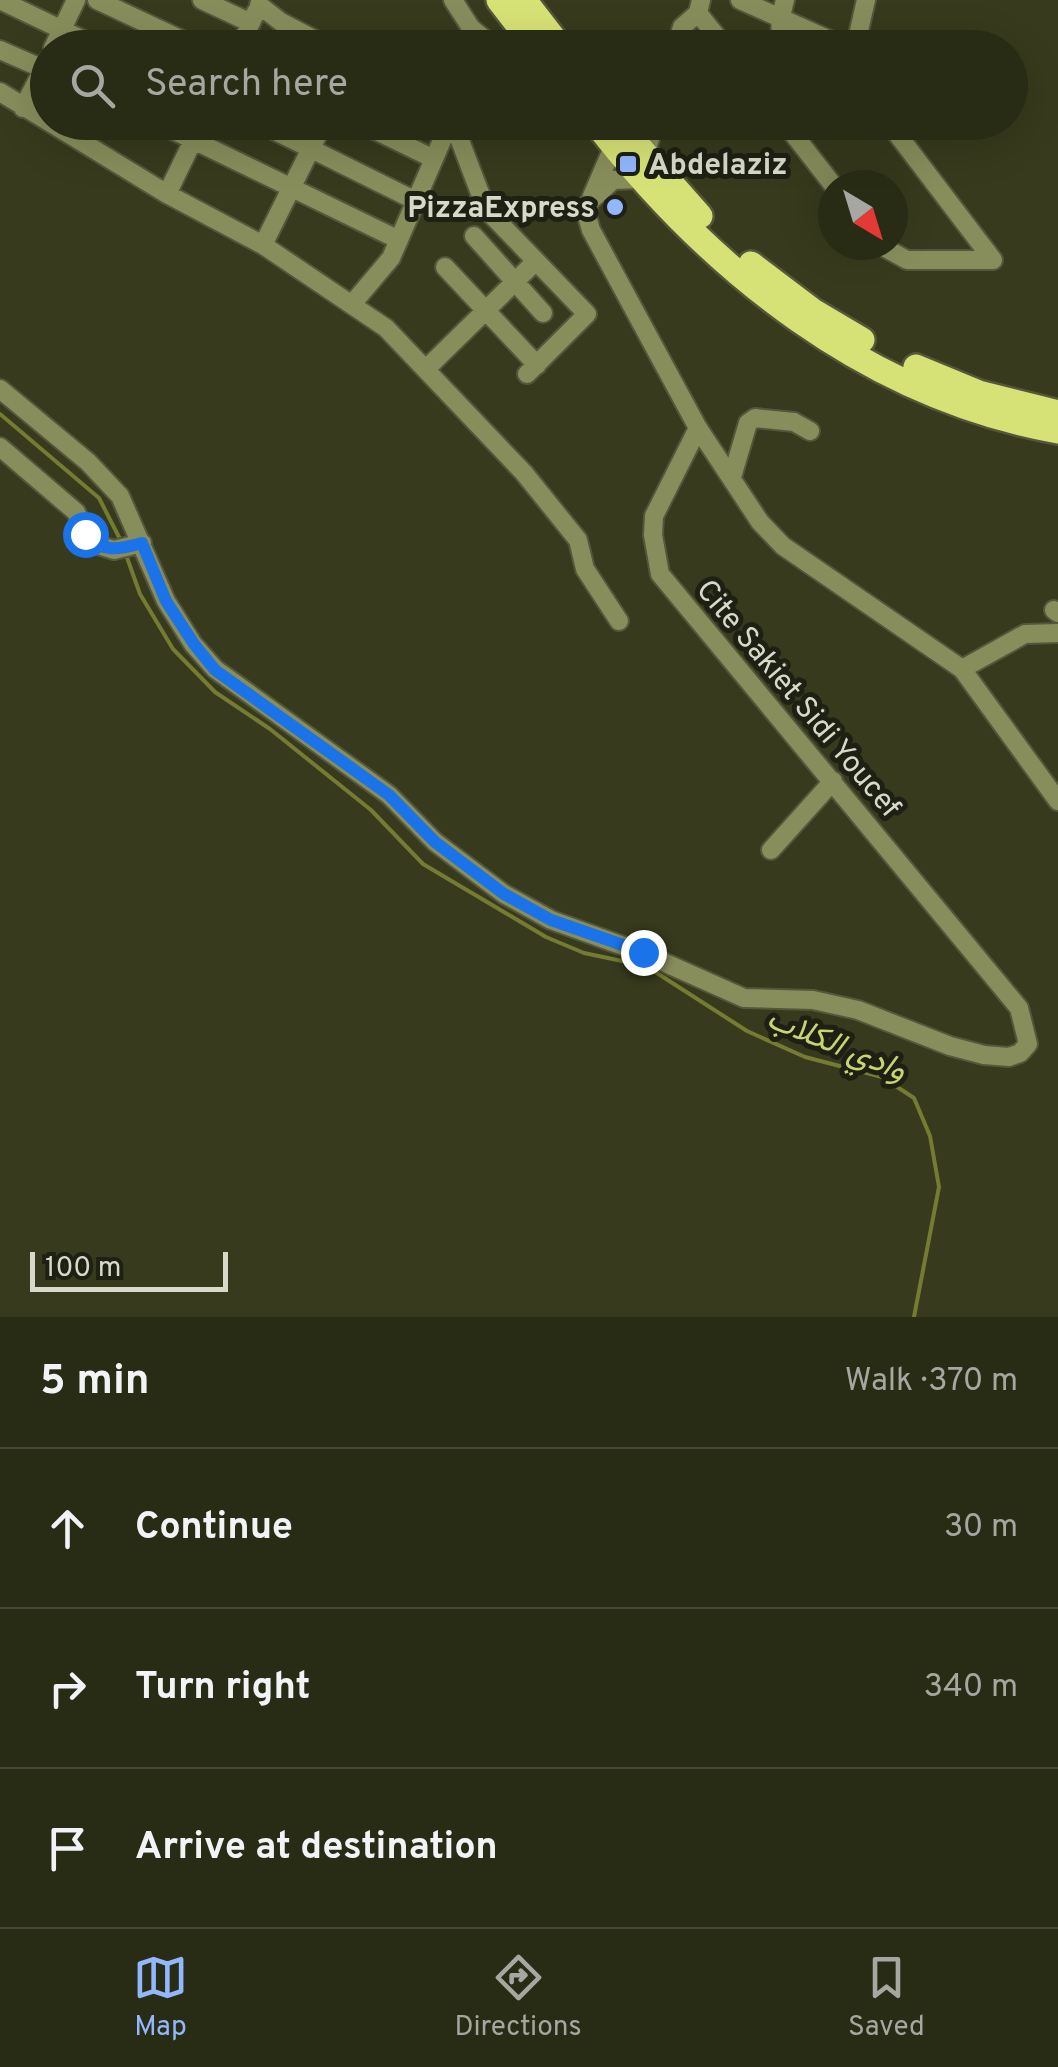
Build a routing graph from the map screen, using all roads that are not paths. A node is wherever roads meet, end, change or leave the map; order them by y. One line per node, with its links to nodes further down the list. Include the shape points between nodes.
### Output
1 (0, 0): 14 (street)
2 (76, 0): 14 (street)
3 (97, 0): 15 (street)
4 (202, 0): 13 (street)
5 (453, 0): 18 (street)
6 (740, 0): 12 (street)
7 (785, 0): 12 (street)
8 (866, 0): 26 (street)
9 (260, 2): 13 (street); 17 (street)
10 (511, 6): 19 (street); 20 (main road); 21 (main road)
11 (700, 6): 22 (street); 23 (street)
12 (780, 20): 24 (street); 25 (street)
13 (251, 22): 16 (street)
14 (62, 30)
15 (161, 30)
16 (247, 30)
17 (297, 30)
18 (474, 30)
19 (500, 30)
20 (525, 30)
21 (540, 30)
22 (681, 30)
23 (715, 30)
24 (781, 30)
25 (805, 30)
26 (857, 30)
27 (0, 50): 28 (street)
28 (30, 61)
29 (0, 92): 31 (street)
30 (30, 96): 31 (street)
31 (23, 108): 32 (street)
32 (30, 112)
33 (77, 140): 52 (street)
34 (194, 140): 51 (street); 52 (street)
35 (292, 140): 47 (street)
36 (315, 140): 47 (street)
37 (395, 140): 48 (street)
38 (443, 140): 48 (street)
39 (458, 140): 59 (street, via 486,209)
40 (609, 140): 54 (street)
41 (620, 140): 49 (main road)
42 (650, 140): 49 (street)
43 (798, 140): 46 (street)
44 (799, 140): 46 (street)
45 (902, 140): 58 (street, via 993,260)
46 (800, 143): 50 (street)
47 (310, 149): 51 (street); 53 (street)
48 (434, 159): 53 (street)
49 (642, 167): 54 (street); 67 (main road, via 813,310 922,371); 70 (main road, via 722,260 809,329 956,404)
50 (821, 170)
51 (292, 188): 56 (street); 57 (street)
52 (168, 194): 57 (street)
53 (416, 201): 56 (street)
54 (590, 201): 68 (street, via 586,213 598,245)
55 (474, 236): 61 (street)
56 (399, 240): 62 (street)
57 (263, 245): 62 (street)
58 (908, 260)
59 (536, 261): 61 (street); 63 (street, via 587,314 532,369)
60 (444, 267): 63 (street)
61 (516, 282): 63 (street); 64 (street)
62 (353, 303): 65 (street)
63 (487, 310): 65 (street)
64 (544, 313)
65 (426, 370): 74 (street, via 578,540 585,569)
66 (0, 388): 73 (street, via 120,496)
67 (1058, 413)
68 (698, 428): 72 (street); 77 (street, Cite Sakiet Sidi Youcef, via 654,516 660,574)
69 (810, 431): 72 (street, via 794,422 755,418)
70 (1058, 431)
71 (0, 447): 73 (street, via 76,512 95,544 114,550)
72 (732, 477): 76 (street, via 772,538)
73 (142, 543): 77 (street, Cite Sakiet Sidi Youcef, via 166,601 215,670 389,795 435,842 504,894 551,920 744,998 858,1010 950,1046 984,1055 1020,1054 1028,1044 1018,1008)
74 (620, 621)
75 (1058, 633): 76 (street, via 1025,634)
76 (962, 670): 78 (street)
77 (834, 781): 79 (street)
78 (1058, 801)
79 (772, 850)

